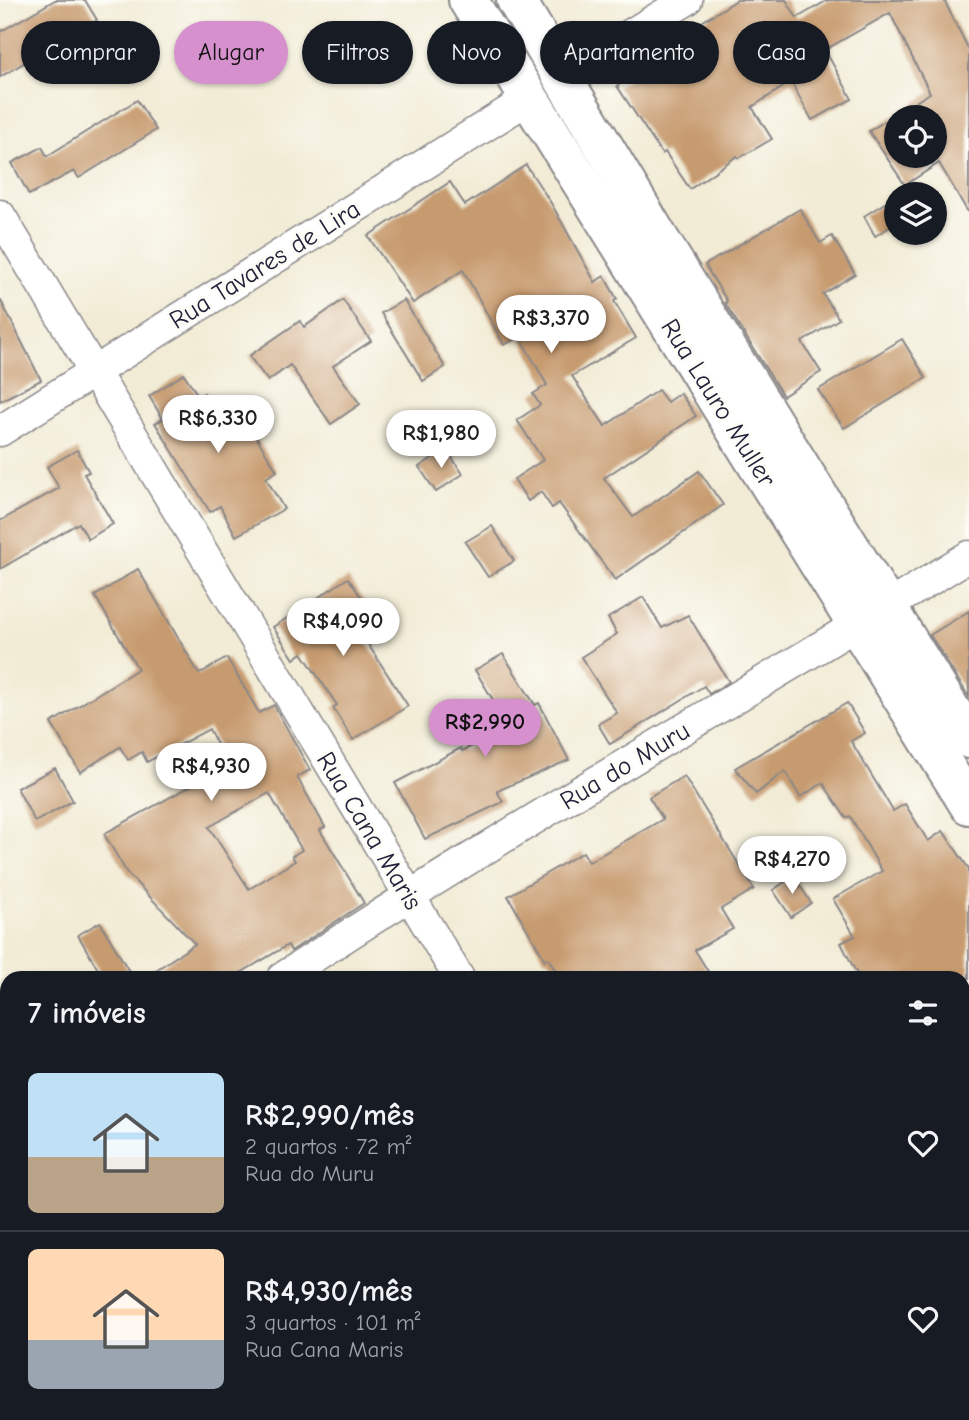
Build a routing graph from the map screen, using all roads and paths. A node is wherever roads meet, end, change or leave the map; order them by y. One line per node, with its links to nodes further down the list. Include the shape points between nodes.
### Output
1 (468, 0): 7 (street, Rua Lauro Muller)
2 (516, 0): 5 (street, Rua Lauro Muller)
3 (687, 0): 4 (street)
4 (652, 21)
5 (540, 40)
6 (567, 84): 12 (street, Rua Lauro Muller)
7 (530, 98): 9 (street, Rua Tavares de Lira); 12 (street, Rua Lauro Muller)
8 (0, 215): 9 (street, Rua Cana Maris)
9 (95, 372): 10 (street, Rua Tavares de Lira); 15 (street, Rua Cana Maris)
10 (0, 431)
11 (969, 556): 12 (street, Rua do Muru)
12 (873, 617): 13 (street, Rua Lauro Muller); 14 (street, Rua Lauro Muller); 15 (street, Rua do Muru)
13 (969, 739)
14 (969, 805)
15 (407, 896): 16 (street, Rua do Muru); 17 (street, Rua Cana Maris)
16 (293, 971)
17 (454, 971)

